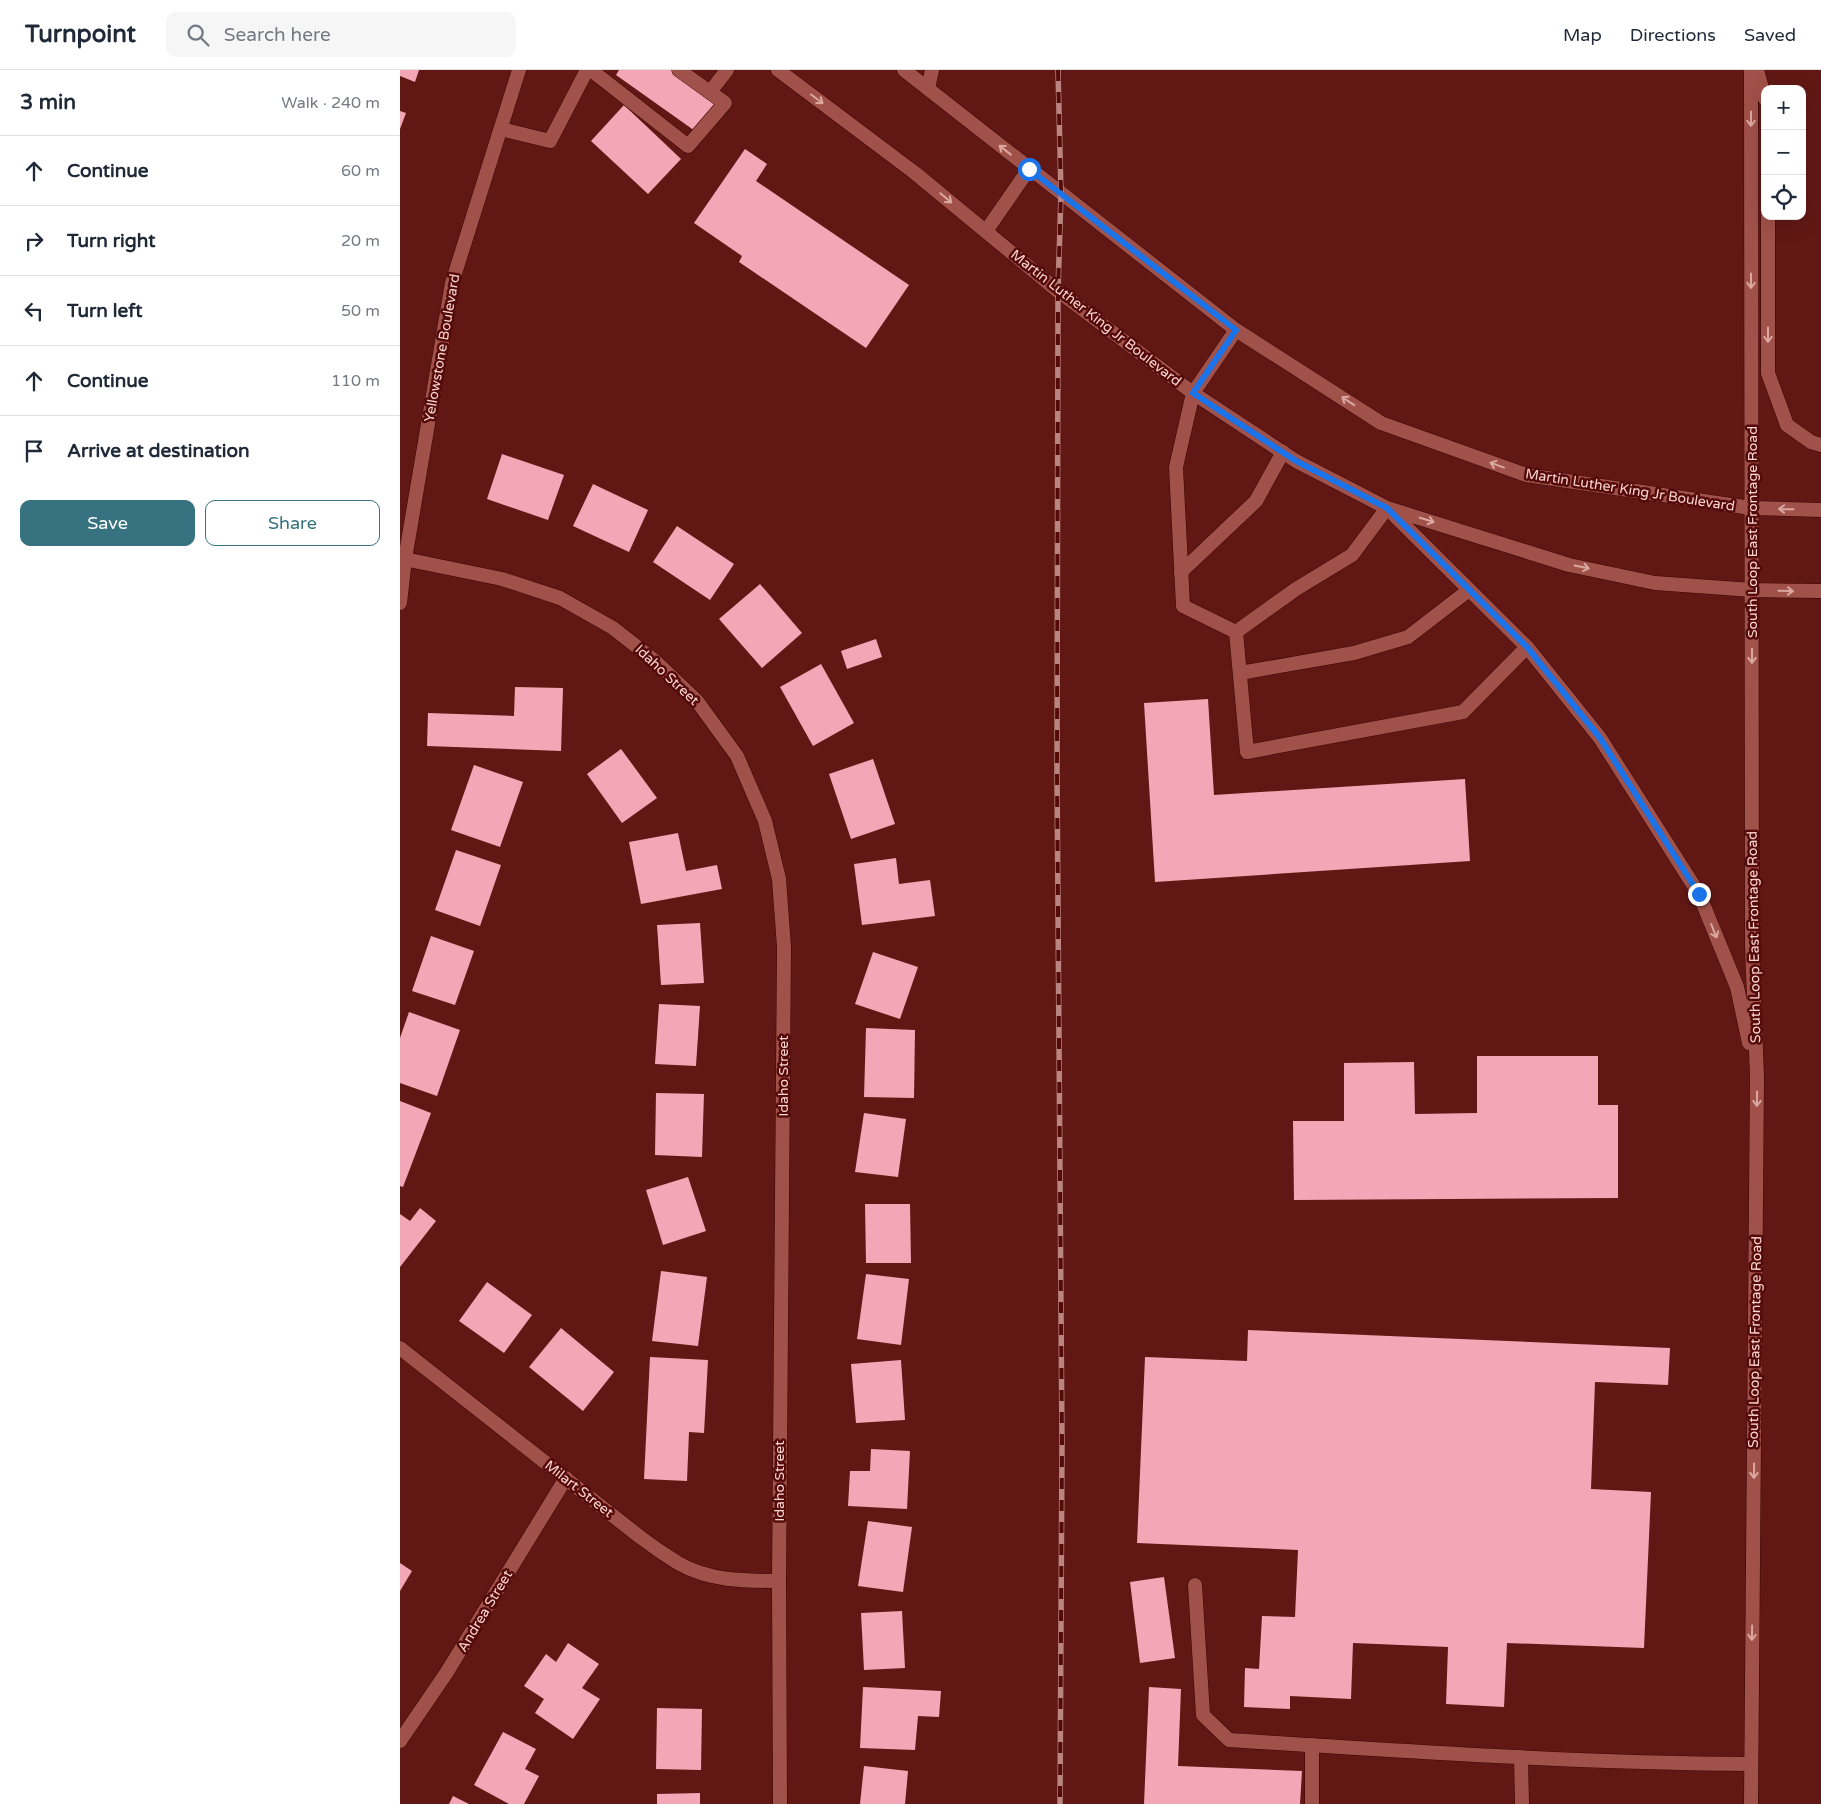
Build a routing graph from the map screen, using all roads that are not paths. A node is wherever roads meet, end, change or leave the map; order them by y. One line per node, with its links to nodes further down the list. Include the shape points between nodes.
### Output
1 (519, 70): 14 (main road, Yellowstone Boulevard)
2 (587, 70): 14 (main road, via 550,141)
3 (591, 70): 13 (main road, via 688,146 725,103)
4 (679, 70): 13 (main road)
5 (727, 70): 13 (main road)
6 (778, 70): 17 (main road, Martin Luther King Jr Boulevard, one-way to 17)
7 (904, 70): 12 (main road, Martin Luther King Jr Boulevard)
8 (932, 70): 12 (main road)
9 (1751, 70): 23 (main road, South Loop East Frontage Road, one-way to 23)
10 (1757, 70): 11 (main road)
11 (1761, 85)
12 (928, 89): 15 (main road, Martin Luther King Jr Boulevard, one-way to 12)
13 (710, 92)
14 (501, 129): 25 (main road, Yellowstone Boulevard, via 452,282)
15 (1029, 169): 17 (main road); 18 (main road, Martin Luther King Jr Boulevard)
16 (1768, 220): 20 (main road, one-way to 20, via 1768,373 1787,425)
17 (986, 231): 19 (main road, Martin Luther King Jr Boulevard, via 1058,291)
18 (1236, 330): 19 (main road); 23 (main road, Martin Luther King Jr Boulevard, one-way to 18, via 1526,475 1381,423)
19 (1193, 393): 21 (main road, Martin Luther King Jr Boulevard); 26 (main road, via 1176,467)
20 (1821, 445)
21 (1282, 452): 22 (main road, Martin Luther King Jr Boulevard); 26 (main road, via 1256,501)
22 (1387, 508): 27 (main road); 28 (main road, Martin Luther King Jr Boulevard, one-way to 28, via 1569,564 1655,583); 31 (main road, via 1352,555 1296,589)
23 (1751, 508): 24 (main road, Martin Luther King Jr Boulevard, one-way to 23); 28 (main road, South Loop East Frontage Road)
24 (1821, 510)
25 (402, 558): 30 (main road, Yellowstone Boulevard); 37 (main road, Idaho Street, via 502,579 560,598 612,628 656,661 697,701 737,756 765,820 779,879 784,947)
26 (1181, 572): 31 (main road, via 1183,606)
27 (1469, 590): 32 (main road); 33 (main road, via 1408,637 1354,653)
28 (1752, 590): 29 (main road, Martin Luther King Jr Boulevard, one-way to 29); 34 (main road, South Loop East Frontage Road, one-way to 34, via 1752,946)
29 (1821, 592)
30 (400, 602)
31 (1236, 632): 33 (main road)
32 (1527, 647): 33 (main road, via 1463,712 1247,752); 34 (main road, one-way to 34, via 1600,738 1699,894 1737,987)
33 (1240, 673)
34 (1757, 1077): 42 (main road, South Loop East Frontage Road, one-way to 42)
35 (400, 1348): 36 (main road, Milart Street)
36 (566, 1478): 37 (main road, Milart Street, via 679,1564 711,1577); 39 (main road, Andrea Street, via 448,1672)
37 (779, 1581): 43 (main road, Idaho Street)
38 (1195, 1585): 40 (main road, via 1203,1715 1229,1740)
39 (400, 1741)
40 (1312, 1745): 41 (main road); 44 (main road)
41 (1521, 1758): 42 (main road); 45 (main road)
42 (1751, 1764): 46 (main road, South Loop East Frontage Road)
43 (780, 1804)
44 (1312, 1804)
45 (1522, 1804)
46 (1751, 1804)

